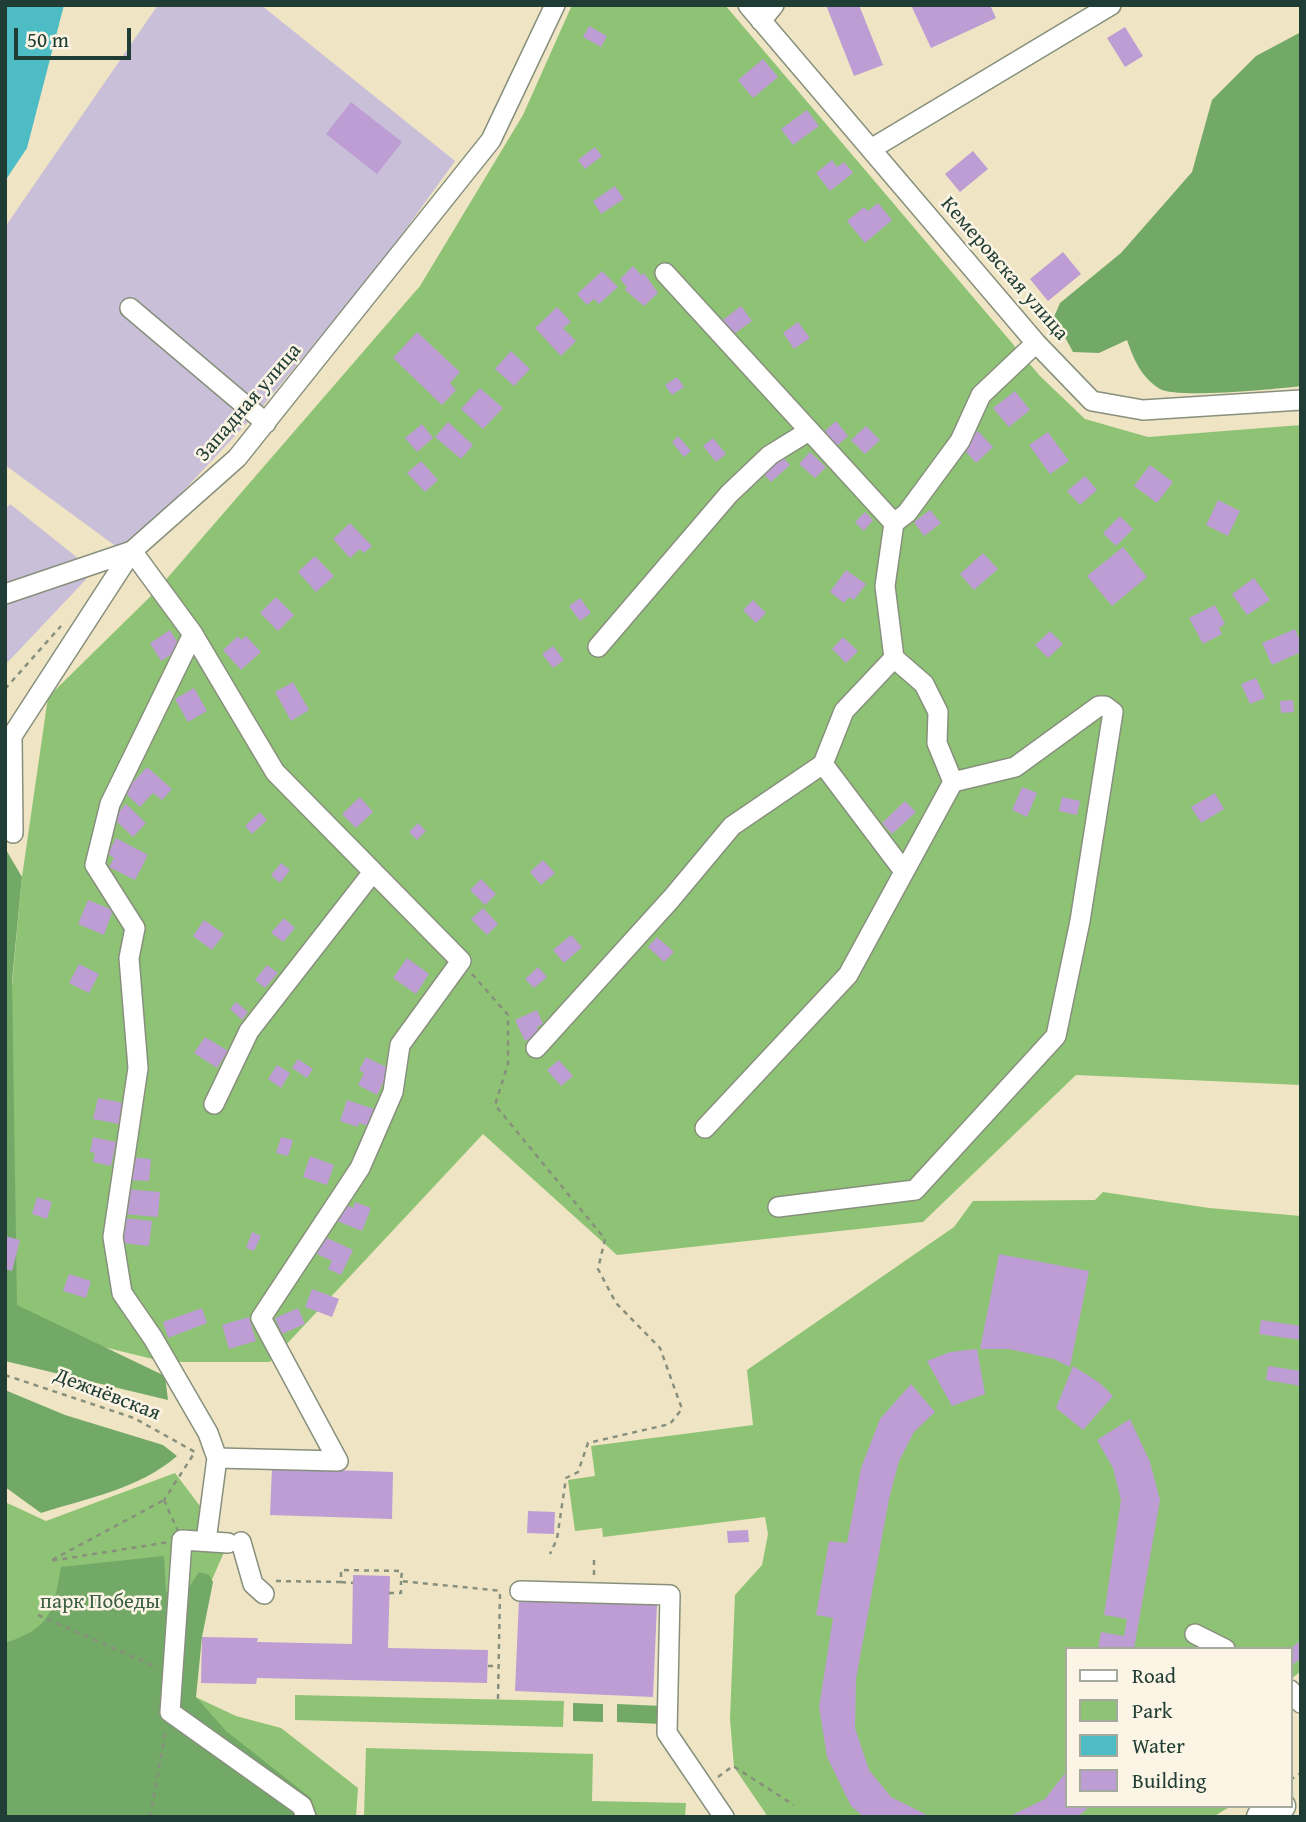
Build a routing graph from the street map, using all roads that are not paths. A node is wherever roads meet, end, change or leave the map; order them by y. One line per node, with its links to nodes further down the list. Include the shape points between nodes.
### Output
1 (555, 5): 11 (street, Западная улица, via 491,140)
2 (748, 5): 5 (street, Кемеровская улица)
3 (774, 5): 5 (street)
4 (1111, 5): 6 (street)
5 (761, 20): 6 (street, Кемеровская улица)
6 (871, 149): 9 (street, Кемеровская улица)
7 (665, 273): 12 (street)
8 (130, 308): 11 (street)
9 (1036, 343): 10 (street, Кемеровская улица, via 1092,401 1143,410); 13 (street, via 981,395 960,441 907,513)
10 (1301, 400)
11 (266, 423): 14 (street, Западная улица, via 237,458)
12 (809, 431): 13 (street); 17 (street, via 770,455 729,494)
13 (894, 523): 18 (street, via 885,586)
14 (132, 551): 15 (street); 16 (street); 21 (street, Западная улица, via 12,736)
15 (5, 594)
16 (193, 634): 23 (street, via 275,772); 28 (street, via 110,804 95,866 135,928 129,958 138,1068 113,1237 122,1293 208,1433)
17 (598, 647)
18 (894, 659): 19 (street, via 844,711); 20 (street, via 923,684 938,712 937,743)
19 (823, 764): 22 (street); 24 (street, via 732,826)
20 (953, 782): 22 (street); 27 (street, via 1015,767 1099,706 1113,712 1080,920 1056,1036 915,1190)
21 (13, 833)
22 (903, 870): 26 (street, via 848,975)
23 (373, 872): 25 (street, via 249,1031); 28 (street, via 461,961 400,1045 393,1093 360,1168 261,1318 338,1461)
24 (536, 1048)
25 (214, 1104)
26 (705, 1128)
27 (778, 1207)
28 (217, 1458): 29 (street)
29 (206, 1541): 30 (street, via 234,1542 253,1584); 35 (street, via 181,1540 170,1712 302,1806)
30 (264, 1587)
31 (510, 1591): 36 (street, via 670,1595 667,1733)
32 (1195, 1634): 33 (street)
33 (1221, 1647)
34 (1278, 1808): 37 (main road)
35 (306, 1817)
36 (724, 1817)
37 (1260, 1817)

